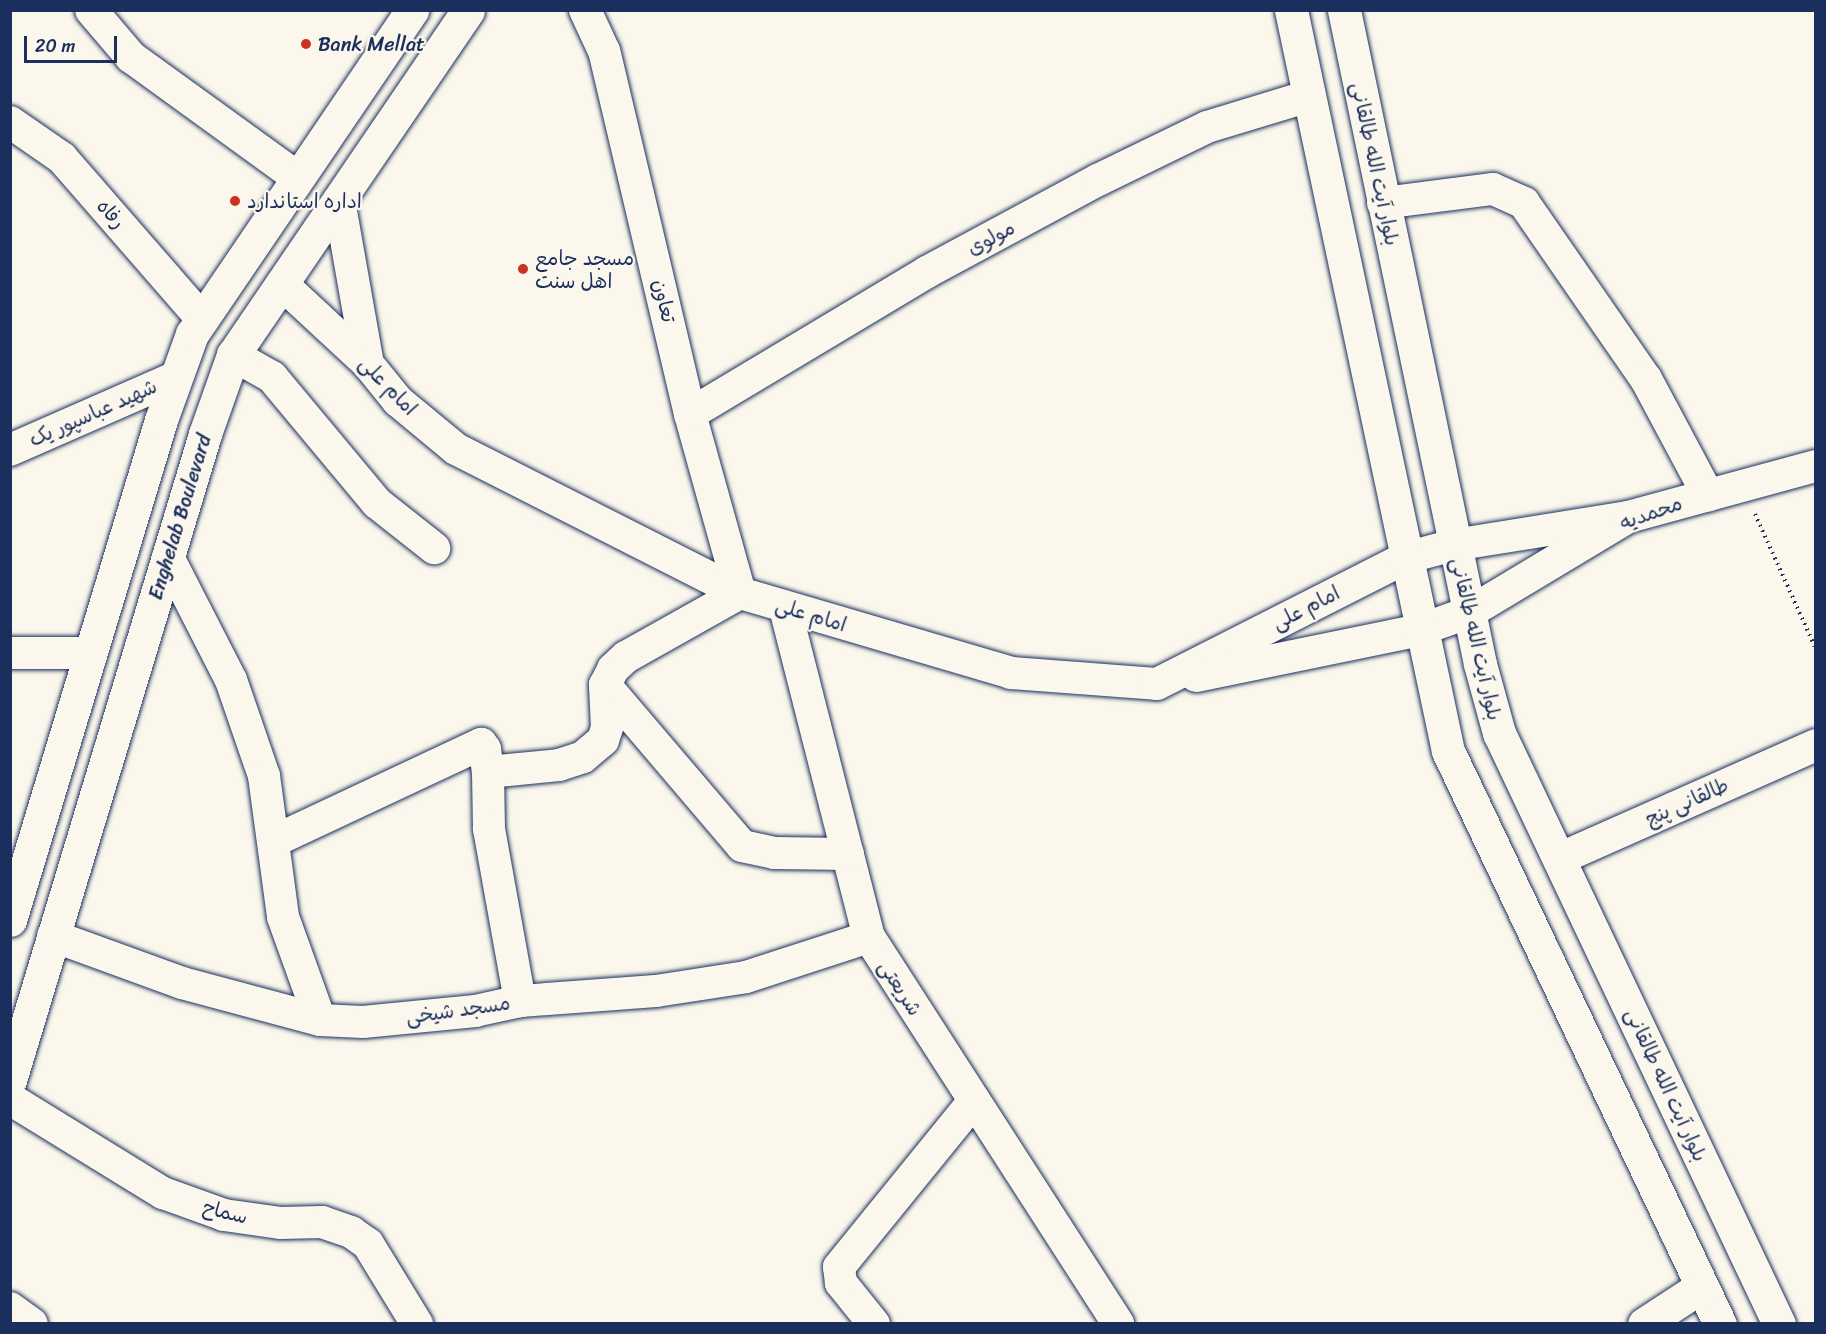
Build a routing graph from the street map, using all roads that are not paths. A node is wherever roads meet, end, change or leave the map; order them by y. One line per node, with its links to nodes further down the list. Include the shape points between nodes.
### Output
1 (91, 10): 9 (street, via 131,57)
2 (412, 10): 9 (main road)
3 (468, 10): 10 (main road, Enghelab Boulevard)
4 (585, 10): 17 (street, تعاون, via 604,51)
5 (1291, 10): 7 (main road)
6 (1344, 10): 11 (main road, بلوار آیت الله طالقانی)
7 (1308, 96): 17 (street, مولوی, via 1207,127 1098,180 927,272); 25 (main road)
8 (10, 122): 13 (street, رفاه, via 62,158)
9 (298, 178): 13 (main road)
10 (339, 200): 12 (main road, Enghelab Boulevard); 15 (street)
11 (1383, 203): 20 (street, via 1493,189 1524,203 1646,379); 22 (main road, بلوار آیت الله طالقانی)
12 (282, 284): 14 (main road, Enghelab Boulevard); 15 (street, امام علی)
13 (201, 318): 16 (main road)
14 (233, 355): 23 (street, via 272,377 377,503); 24 (main road, Enghelab Boulevard)
15 (368, 364): 26 (street, امام علی, via 398,401 456,449)
16 (176, 377): 18 (street, شهید عباسپور یک); 31 (main road)
17 (690, 414): 26 (street, تعاون)
18 (10, 450)
19 (1815, 466): 20 (street, محمدیه)
20 (1708, 495): 21 (street, محمدیه)
21 (1628, 517): 22 (street, امام علی); 28 (street, محمدیه)
22 (1454, 545): 25 (street, امام علی); 28 (main road, بلوار آیت الله طالقانی)
23 (434, 548)
24 (168, 557): 36 (street, via 231,680 264,776); 41 (main road, Enghelab Boulevard)
25 (1405, 558): 29 (main road); 32 (street, امام علی)
26 (740, 593): 27 (street, امام علی); 33 (street, via 626,657 613,669)
27 (785, 608): 32 (street, امام علی, via 1011,673); 37 (street, شریعتی)
28 (1470, 612): 29 (street, محمدیه); 38 (main road, بلوار آیت الله طالقانی, via 1499,732)
29 (1420, 630): 32 (street, محمدیه); 48 (main road, via 1448,751)
30 (10, 653): 31 (street)
31 (89, 653): 39 (main road)
32 (1157, 684)
33 (605, 685): 35 (street, via 607,728 603,740 583,757 550,766); 37 (street, via 741,846 774,853)
34 (1815, 745): 38 (street, طالقانی پنج)
35 (488, 772): 36 (street, via 485,749 475,744); 43 (street, via 489,829)
36 (274, 841): 44 (street, via 283,917)
37 (848, 854): 42 (street, شریعتی)
38 (1559, 859): 56 (main road, بلوار آیت الله طالقانی)
39 (18, 868): 40 (main road)
40 (10, 920)
41 (53, 936): 44 (street, مسجد شیخی, via 182,983); 45 (main road, Enghelab Boulevard)
42 (869, 937): 43 (street, مسجد شیخی, via 746,977 656,991); 47 (street, شریعتی)
43 (520, 1001): 44 (street, مسجد شیخی, via 475,1011 363,1022)
44 (320, 1020)
45 (10, 1080)
46 (10, 1100): 51 (street, سماح, via 164,1193 224,1215 281,1223 322,1222 351,1232 368,1244)
47 (974, 1101): 52 (street, via 838,1267 841,1283); 53 (street, شریعتی)
48 (1702, 1286): 54 (main road); 55 (main road)
49 (10, 1308): 50 (street)
50 (32, 1323)
51 (417, 1323)
52 (873, 1323)
53 (1118, 1323)
54 (1644, 1323)
55 (1720, 1323)
56 (1779, 1323)

